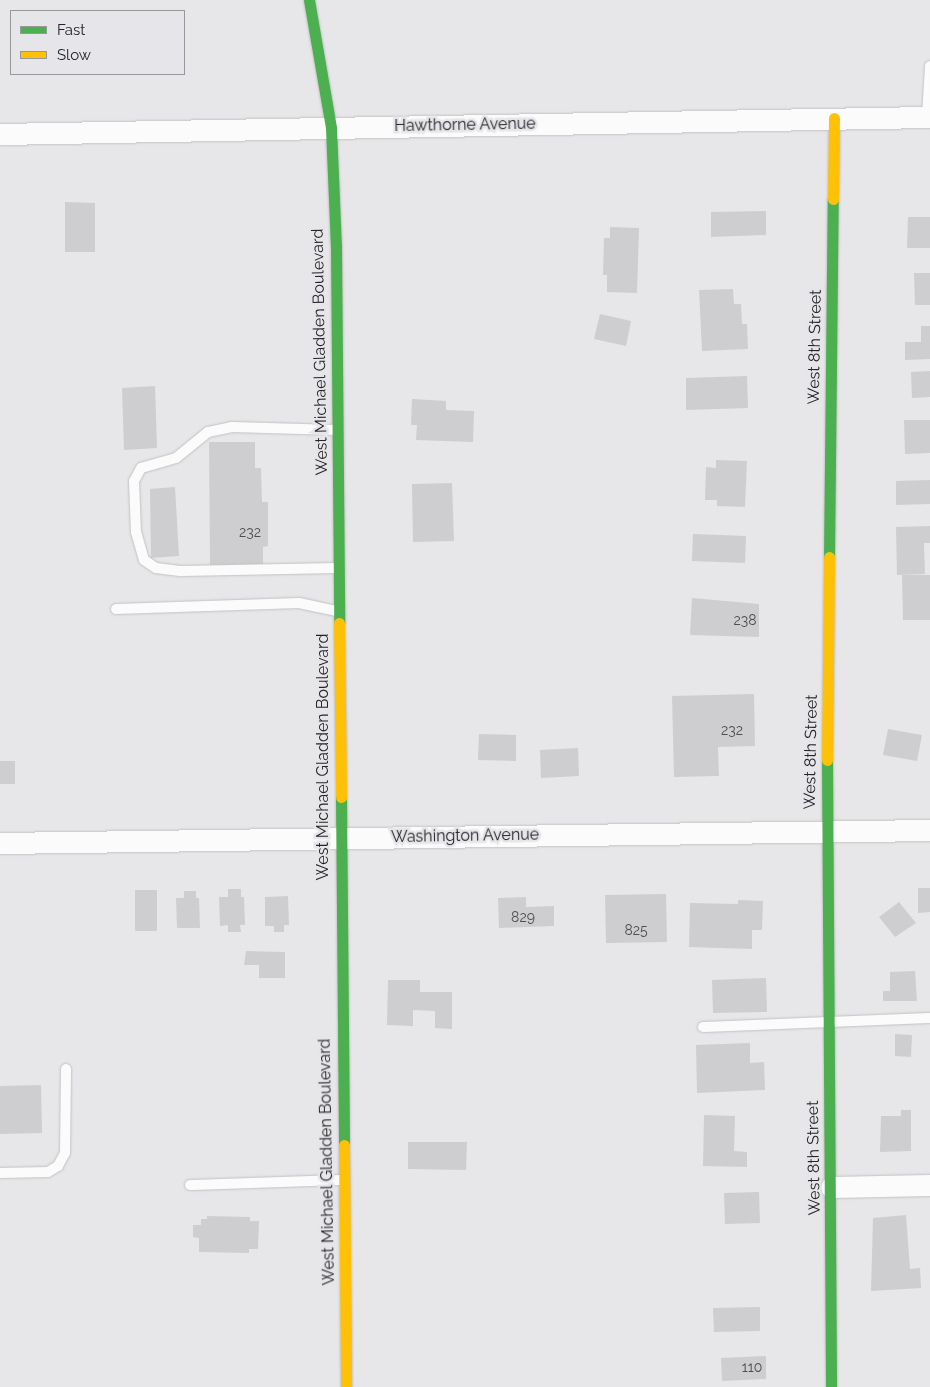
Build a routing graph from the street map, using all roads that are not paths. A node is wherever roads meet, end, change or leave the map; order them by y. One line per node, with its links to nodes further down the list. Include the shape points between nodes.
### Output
1 (309, 0): 5 (main road, West Michael Gladden Boulevard)
2 (930, 66): 3 (lane)
3 (928, 117): 4 (street, Hawthorne Avenue)
4 (834, 118): 5 (street, Hawthorne Avenue); 12 (main road, West 8th Street)
5 (331, 128): 6 (street, Hawthorne Avenue); 7 (main road, West Michael Gladden Boulevard, via 336,246)
6 (0, 134)
7 (337, 430): 8 (main road, West Michael Gladden Boulevard); 8 (lane, via 232,427 208,432 176,458 141,468 134,481 136,532 144,560 156,568 182,571)
8 (338, 568): 10 (main road, West Michael Gladden Boulevard)
9 (116, 609): 10 (lane, via 299,603)
10 (338, 611): 13 (main road, West Michael Gladden Boulevard)
11 (930, 830): 12 (street, Washington Avenue)
12 (826, 832): 13 (street, Washington Avenue); 16 (main road, West 8th Street)
13 (339, 837): 14 (street, Washington Avenue); 20 (main road, West Michael Gladden Boulevard)
14 (0, 843)
15 (930, 1018): 16 (lane)
16 (829, 1021): 17 (lane); 23 (main road, West 8th Street)
17 (703, 1027)
18 (66, 1069): 19 (lane, via 65,1153 58,1166 48,1172)
19 (0, 1172)
20 (344, 1180): 22 (lane); 24 (main road, West Michael Gladden Boulevard)
21 (930, 1185): 23 (street)
22 (190, 1186)
23 (831, 1187): 25 (main road, West 8th Street)
24 (346, 1387)
25 (830, 1387)

